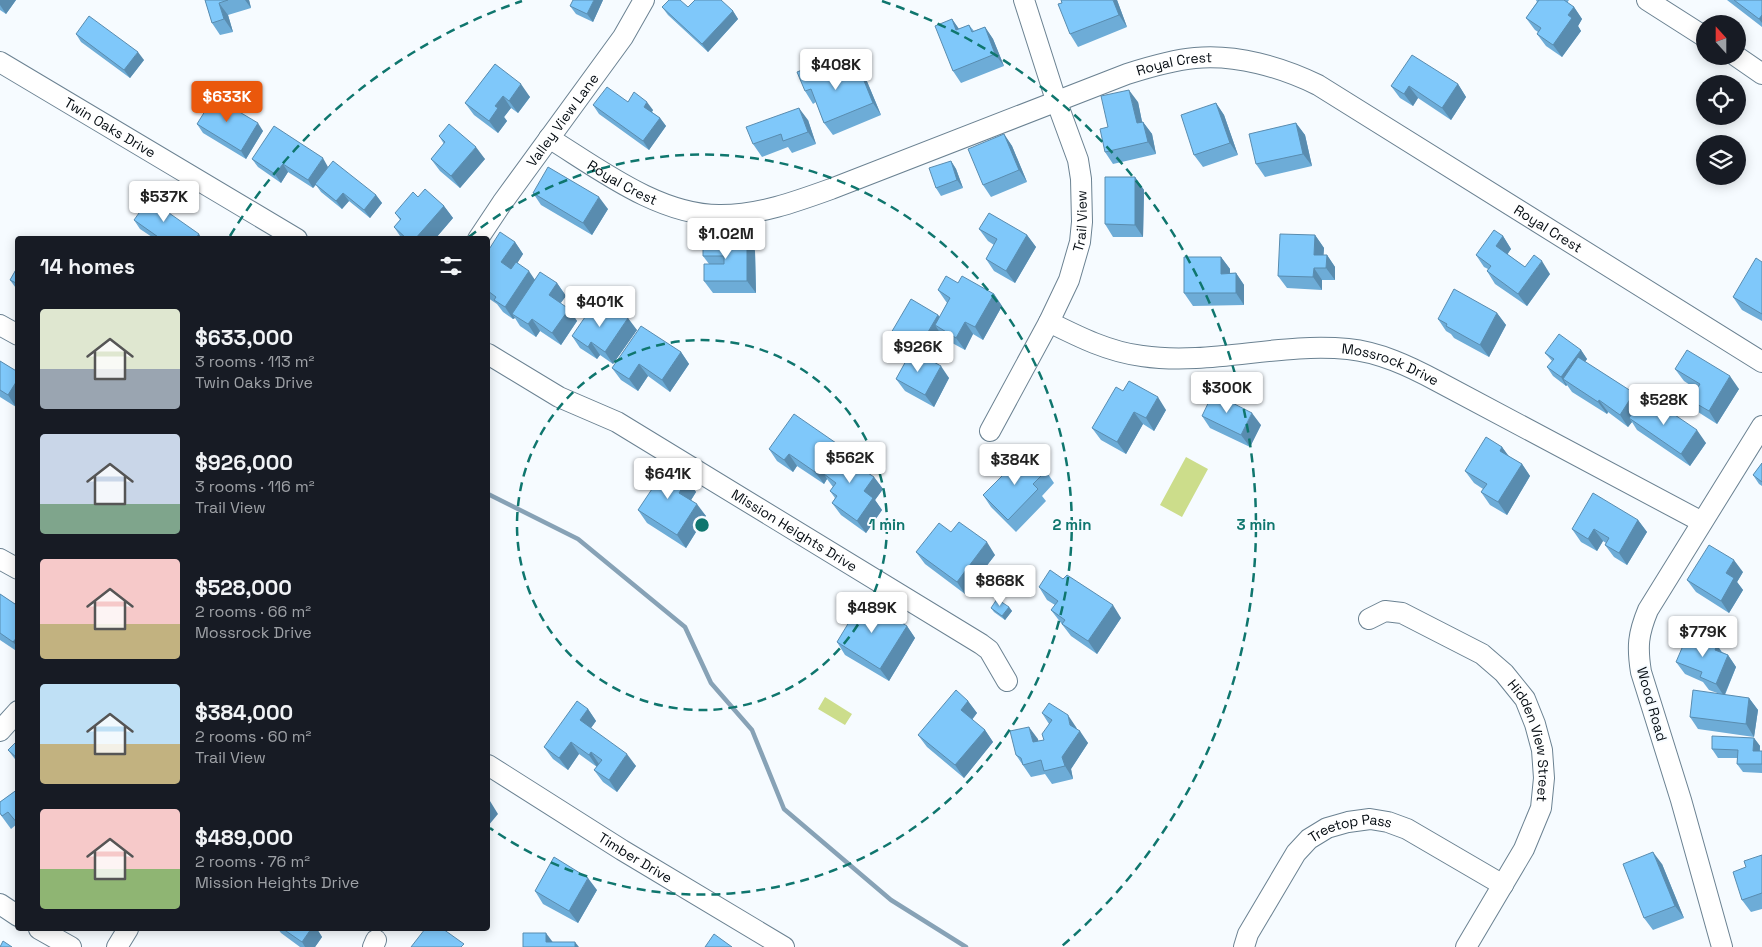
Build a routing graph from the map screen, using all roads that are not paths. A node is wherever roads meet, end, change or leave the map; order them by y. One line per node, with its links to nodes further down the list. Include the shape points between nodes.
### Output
1 (644, 0): 9 (street, Valley View Lane, via 623,37)
2 (1024, 0): 8 (street, Trail View)
3 (1647, 0): 4 (street)
4 (1696, 30)
5 (0, 62): 10 (street, Twin Oaks Drive)
6 (1746, 63): 7 (street)
7 (1762, 74)
8 (1056, 100): 9 (street, Royal Crest, via 814,195 743,214 719,215 658,202 624,185); 12 (street, Trail View, via 1078,160 1082,222 1069,280); 16 (street, Royal Crest, via 1127,74 1196,58 1254,62 1298,75)
9 (549, 138): 11 (street, Valley View Lane)
10 (292, 236)
11 (480, 236)
12 (1050, 322): 18 (street, Trail View); 19 (street, Mossrock Drive, via 1121,353 1144,357 1209,357 1320,347 1350,349 1382,357 1408,366)
13 (0, 325): 14 (street)
14 (15, 333)
15 (490, 355): 23 (street, Mission Heights Drive, via 559,397 616,422 981,644 989,650)
16 (1762, 362)
17 (1762, 426): 19 (street, Wood Road)
18 (990, 431)
19 (1702, 522): 37 (street, Wood Road, via 1648,610 1639,635 1639,660)
20 (0, 559): 21 (street)
21 (15, 567)
22 (1369, 619): 27 (street, Hidden View Street, via 1385,612 1402,613 1457,640 1482,654 1504,673 1525,699 1542,750 1541,808 1524,849)
23 (1007, 681)
24 (15, 714): 25 (street)
25 (0, 731)
26 (490, 766): 34 (street, Timber Drive)
27 (1503, 885): 35 (street, Treetop Pass, via 1407,829 1370,819 1348,822 1327,828 1309,839 1296,853 1248,934); 36 (street, Hidden View Street)
28 (0, 904): 29 (street)
29 (15, 914)
30 (43, 931): 32 (street)
31 (127, 931): 33 (street)
32 (71, 947)
33 (116, 947)
34 (784, 947)
35 (1244, 947)
36 (1466, 947)
37 (1722, 947)

